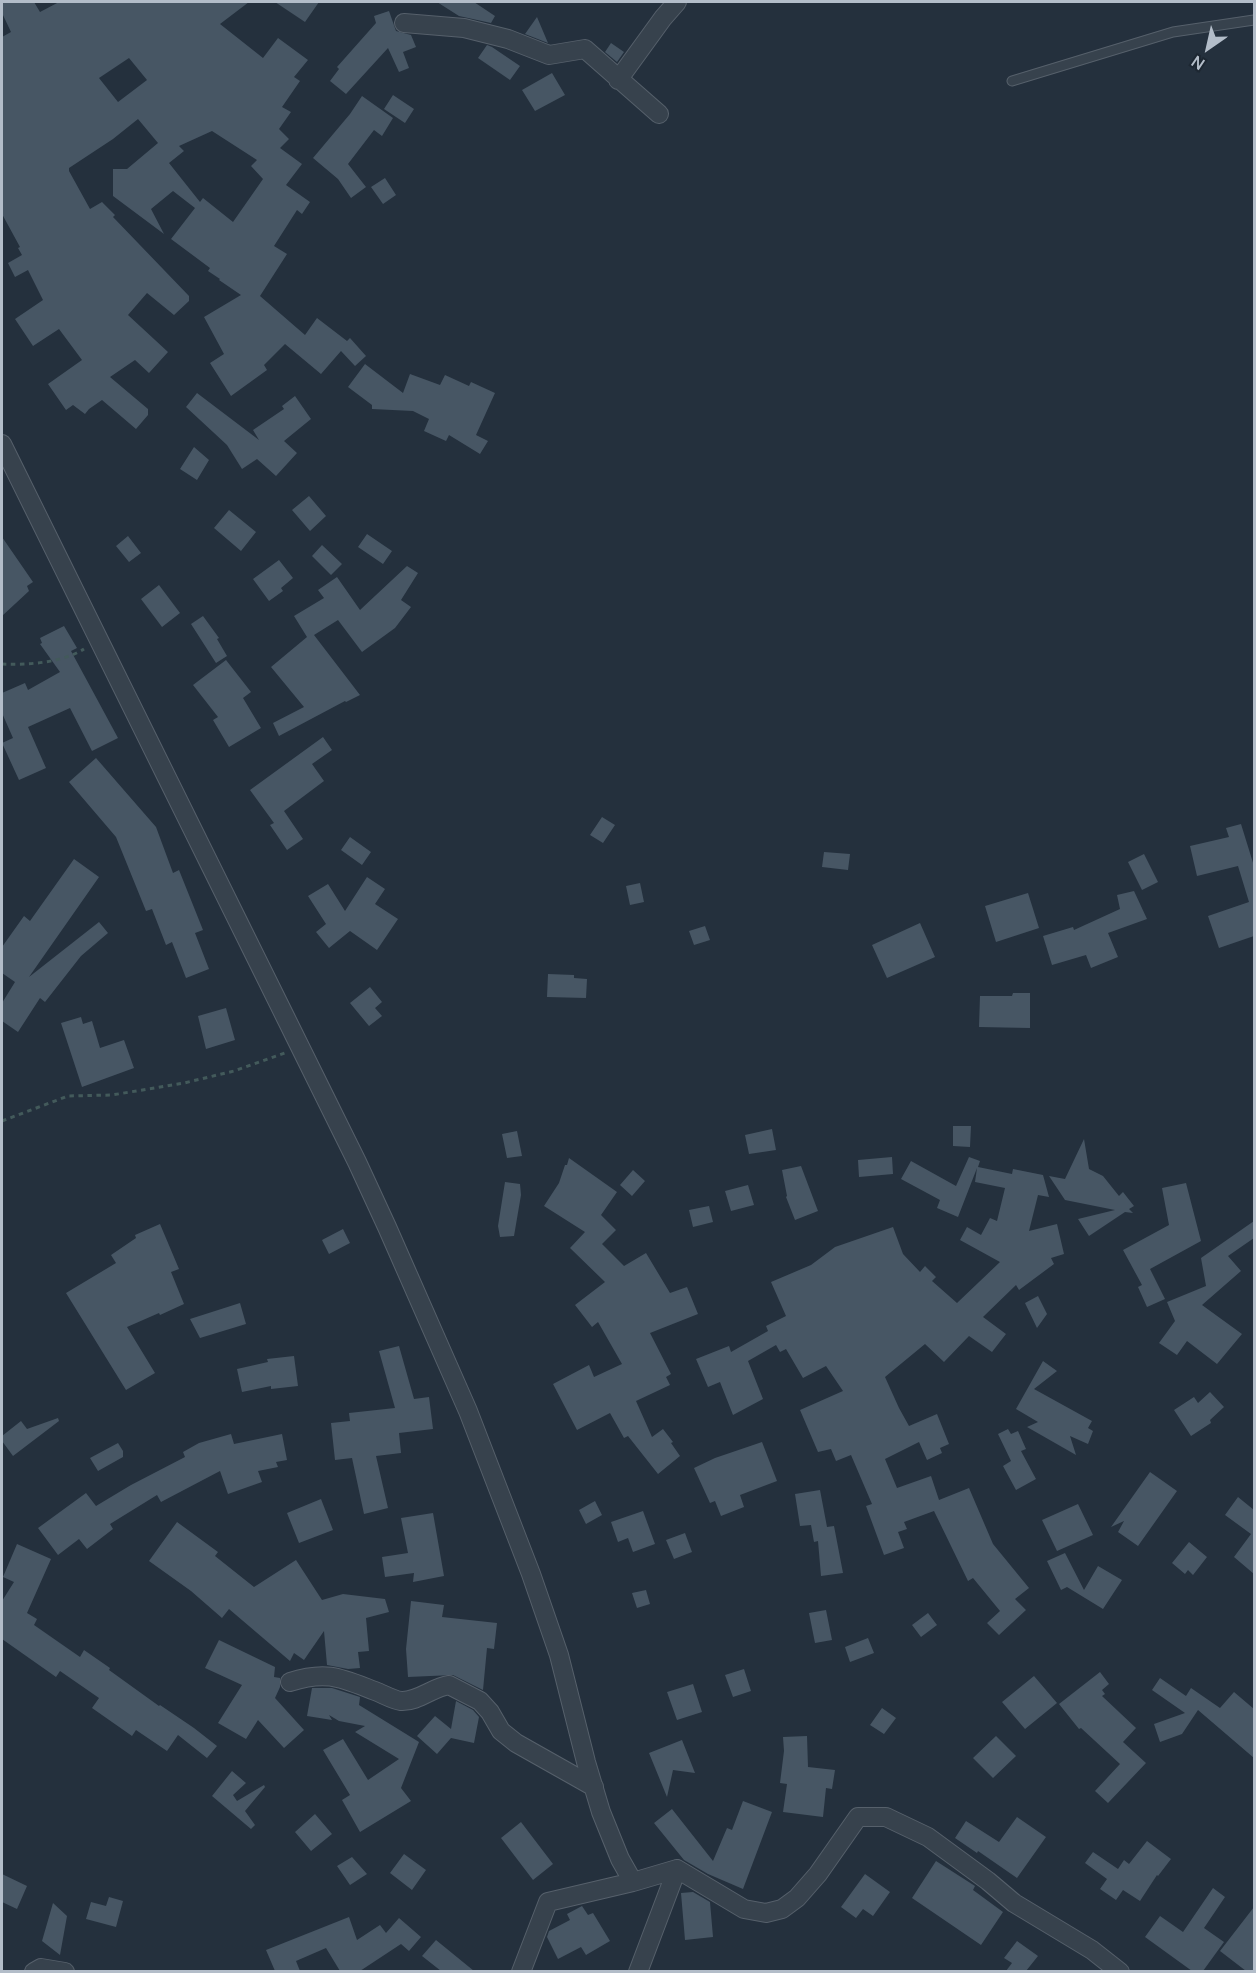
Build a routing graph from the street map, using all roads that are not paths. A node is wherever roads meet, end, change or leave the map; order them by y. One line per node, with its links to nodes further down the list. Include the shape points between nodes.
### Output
1 (677, 2): 4 (street)
2 (1254, 20): 5 (lane, via 1173,32)
3 (404, 23): 4 (street, via 464,27 549,55 585,49)
4 (618, 80): 6 (street)
5 (1012, 81)
6 (659, 114)
7 (2, 444): 9 (street, via 301,1048 387,1227 464,1401 559,1655)
8 (290, 1682): 9 (street, via 323,1674 398,1701 450,1685 480,1701 501,1731 516,1743)
9 (594, 1787): 11 (street, via 620,1859)
10 (677, 1869): 11 (street); 15 (street); 16 (street, via 744,1909 766,1913 782,1909 797,1898 858,1817 886,1817 927,1837 1014,1903)
11 (633, 1882): 14 (street, via 548,1902)
12 (34, 1971): 13 (street)
13 (64, 1971)
14 (521, 1971)
15 (638, 1971)
16 (1120, 1971)

